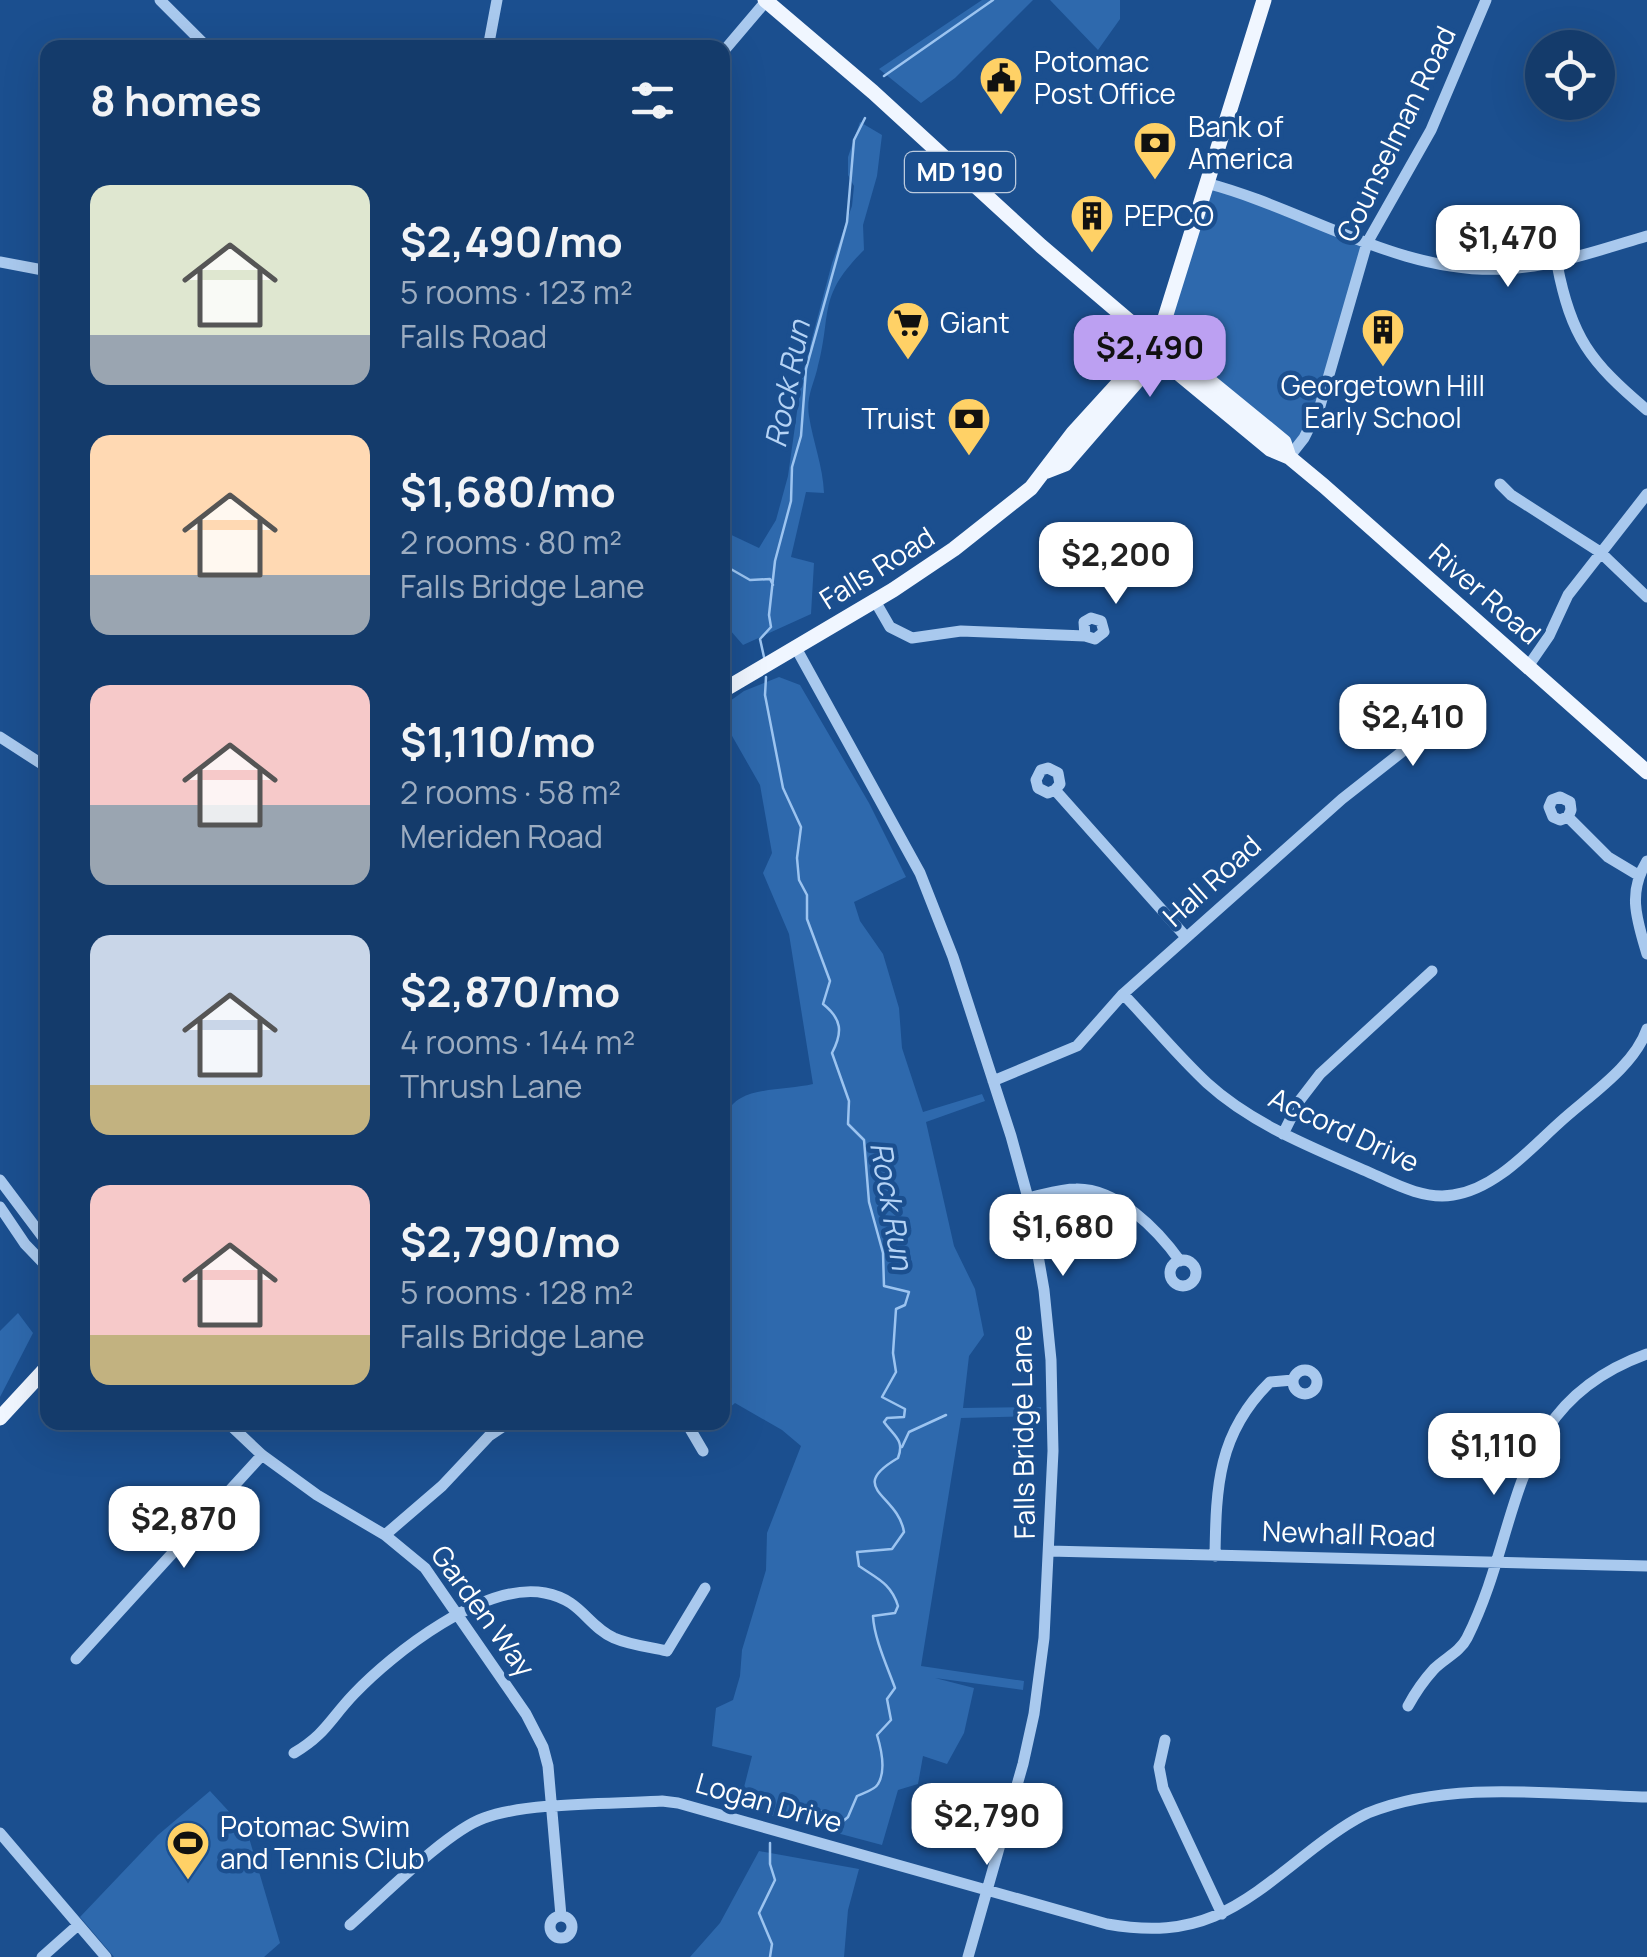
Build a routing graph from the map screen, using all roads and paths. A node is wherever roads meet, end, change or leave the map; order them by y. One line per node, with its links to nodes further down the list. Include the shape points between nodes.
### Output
1 (160, 0): 6 (street)
2 (497, 0): 7 (street)
3 (766, 0): 8 (street); 15 (main road, River Road / MD 190)
4 (1264, 0): 9 (main road, Falls Road)
5 (1486, 0): 11 (street, Counselman Road, via 1431,130)
6 (200, 40)
7 (490, 40)
8 (730, 43)
9 (1206, 183): 11 (street); 15 (main road, Falls Road)
10 (1647, 236): 13 (street)
11 (1367, 243): 13 (street, via 1469,268); 17 (street, Counselman Road, via 1320,406)
12 (0, 262): 14 (street)
13 (1557, 264): 16 (street, via 1572,322 1592,360)
14 (40, 269)
15 (1155, 343): 17 (main road, River Road / MD 190, via 1166,362 1270,449); 22 (main road, Falls Road, via 1031,488)
16 (1647, 410)
17 (1289, 457): 25 (main road, River Road / MD 190)
18 (1500, 484): 20 (street)
19 (1647, 494): 20 (street)
20 (1600, 552): 21 (street); 25 (street)
21 (1647, 597)
22 (875, 601): 23 (street, via 890,626 912,638 961,631); 24 (main road, Falls Road)
23 (1085, 636)
24 (796, 648): 26 (main road, Falls Road); 40 (street, Falls Bridge Lane, via 920,873)
25 (1529, 665): 30 (main road, River Road / MD 190)
26 (730, 686)
27 (1459, 707): 35 (street, Hall Road, via 1342,799)
28 (0, 738): 29 (street)
29 (40, 763)
30 (1647, 772)
31 (1055, 790): 35 (street)
32 (1568, 817): 34 (street, via 1608,857)
33 (1647, 860): 34 (street)
34 (1638, 875): 36 (street, via 1635,910)
35 (1186, 938): 38 (street, Hall Road)
36 (1647, 954)
37 (1432, 971): 41 (street, via 1320,1074)
38 (1123, 994): 40 (street, Hall Road, via 1076,1046); 41 (street, Accord Drive, via 1207,1083)
39 (1647, 1029): 41 (street, Accord Drive, via 1618,1069 1516,1162 1482,1186 1454,1195 1404,1188)
40 (993, 1081): 43 (street, Falls Bridge Lane)
41 (1282, 1134)
42 (0, 1180): 45 (street)
43 (1028, 1198): 47 (street, via 1075,1189 1107,1196); 58 (street, Falls Bridge Lane, via 1051,1360)
44 (0, 1208): 46 (street)
45 (40, 1233)
46 (40, 1260)
47 (1180, 1261)
48 (1647, 1354): 60 (street, via 1600,1374 1557,1413 1534,1448)
49 (40, 1375): 51 (main road)
50 (1293, 1380): 59 (street, via 1270,1382 1236,1427 1218,1475)
51 (0, 1418)
52 (235, 1430): 56 (street, Garden Way)
53 (498, 1430): 57 (street)
54 (691, 1430): 55 (street)
55 (703, 1451)
56 (262, 1455): 57 (street, Garden Way); 64 (street)
57 (386, 1536): 63 (street, Garden Way, via 425,1568)
58 (1049, 1551): 59 (street, Newhall Road); 71 (street, Falls Bridge Lane, via 1034,1714)
59 (1215, 1556): 60 (street, Newhall Road)
60 (1496, 1564): 61 (street, Newhall Road); 65 (street, via 1465,1642)
61 (1647, 1566)
62 (706, 1588): 63 (street, via 667,1651 615,1638 574,1603 545,1593 495,1597)
63 (459, 1616): 67 (street, via 388,1662 319,1738); 69 (street, Garden Way, via 536,1732)
64 (76, 1659)
65 (1408, 1706)
66 (1165, 1740): 72 (street, via 1163,1788)
67 (294, 1753)
68 (1647, 1797): 72 (street, Logan Drive, via 1423,1796 1367,1814)
69 (552, 1808): 71 (street, Logan Drive, via 678,1803); 73 (street, Garden Way); 75 (street, Logan Drive, via 500,1813 468,1825)
70 (0, 1833): 74 (street)
71 (988, 1890): 72 (street, Logan Drive, via 1136,1930 1184,1928); 78 (street, Falls Bridge Lane)
72 (1222, 1914)
73 (561, 1916)
74 (78, 1925): 76 (street); 77 (street)
75 (350, 1925)
76 (42, 1957)
77 (106, 1957)
78 (968, 1957)

